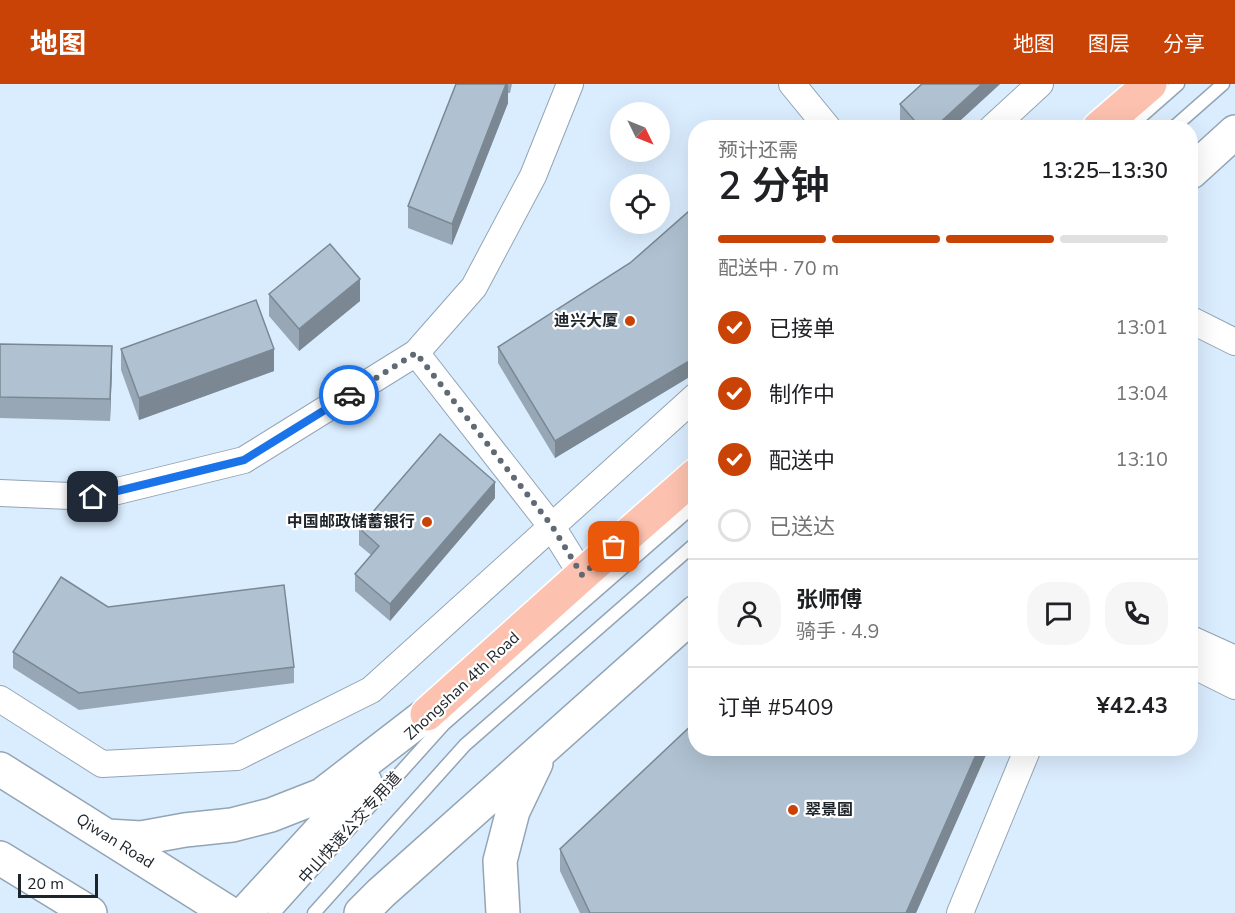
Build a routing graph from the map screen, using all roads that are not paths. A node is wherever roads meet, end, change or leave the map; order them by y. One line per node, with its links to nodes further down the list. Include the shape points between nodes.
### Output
1 (570, 84): 16 (street, via 533,176 474,287)
2 (792, 84): 7 (street)
3 (1040, 84): 8 (street)
4 (1150, 84): 9 (main road)
5 (1178, 84): 10 (lane)
6 (1223, 84): 11 (lane)
7 (821, 120)
8 (1001, 120)
9 (1108, 120)
10 (1137, 120)
11 (1182, 120)
12 (1235, 132): 13 (main road)
13 (1198, 165)
14 (1198, 324): 15 (street)
15 (1235, 342)
16 (416, 353): 19 (street, via 244,460 93,497); 21 (street)
17 (688, 403): 21 (street)
18 (688, 483): 23 (main road, Zhongshan 4th Road)
19 (0, 493)
20 (688, 511): 40 (lane, 中山快速公交专用道, via 444,724)
21 (552, 526): 23 (street); 29 (street, via 371,690 237,757 102,764)
22 (688, 550): 41 (lane, 中山快速公交专用道, via 465,745)
23 (582, 575): 30 (main road, Zhongshan 4th Road)
24 (688, 619): 31 (main road)
25 (1198, 642): 26 (street)
26 (1235, 659)
27 (1198, 668): 28 (street)
28 (1235, 686)
29 (0, 699)
30 (427, 714): 34 (main road, via 322,795 271,815 232,825 141,838); 39 (main road, Zhongshan 4th Road)
31 (542, 750): 42 (main road); 43 (main road, via 513,811 500,861)
32 (1025, 756): 44 (street)
33 (0, 769): 34 (main road, Qiwan Road)
34 (107, 836): 38 (main road, Qiwan Road)
35 (0, 858): 36 (main road)
36 (62, 902): 37 (main road)
37 (90, 913)
38 (229, 913)
39 (245, 913)
40 (274, 913)
41 (314, 913)
42 (361, 913)
43 (503, 913)
44 (960, 913)

